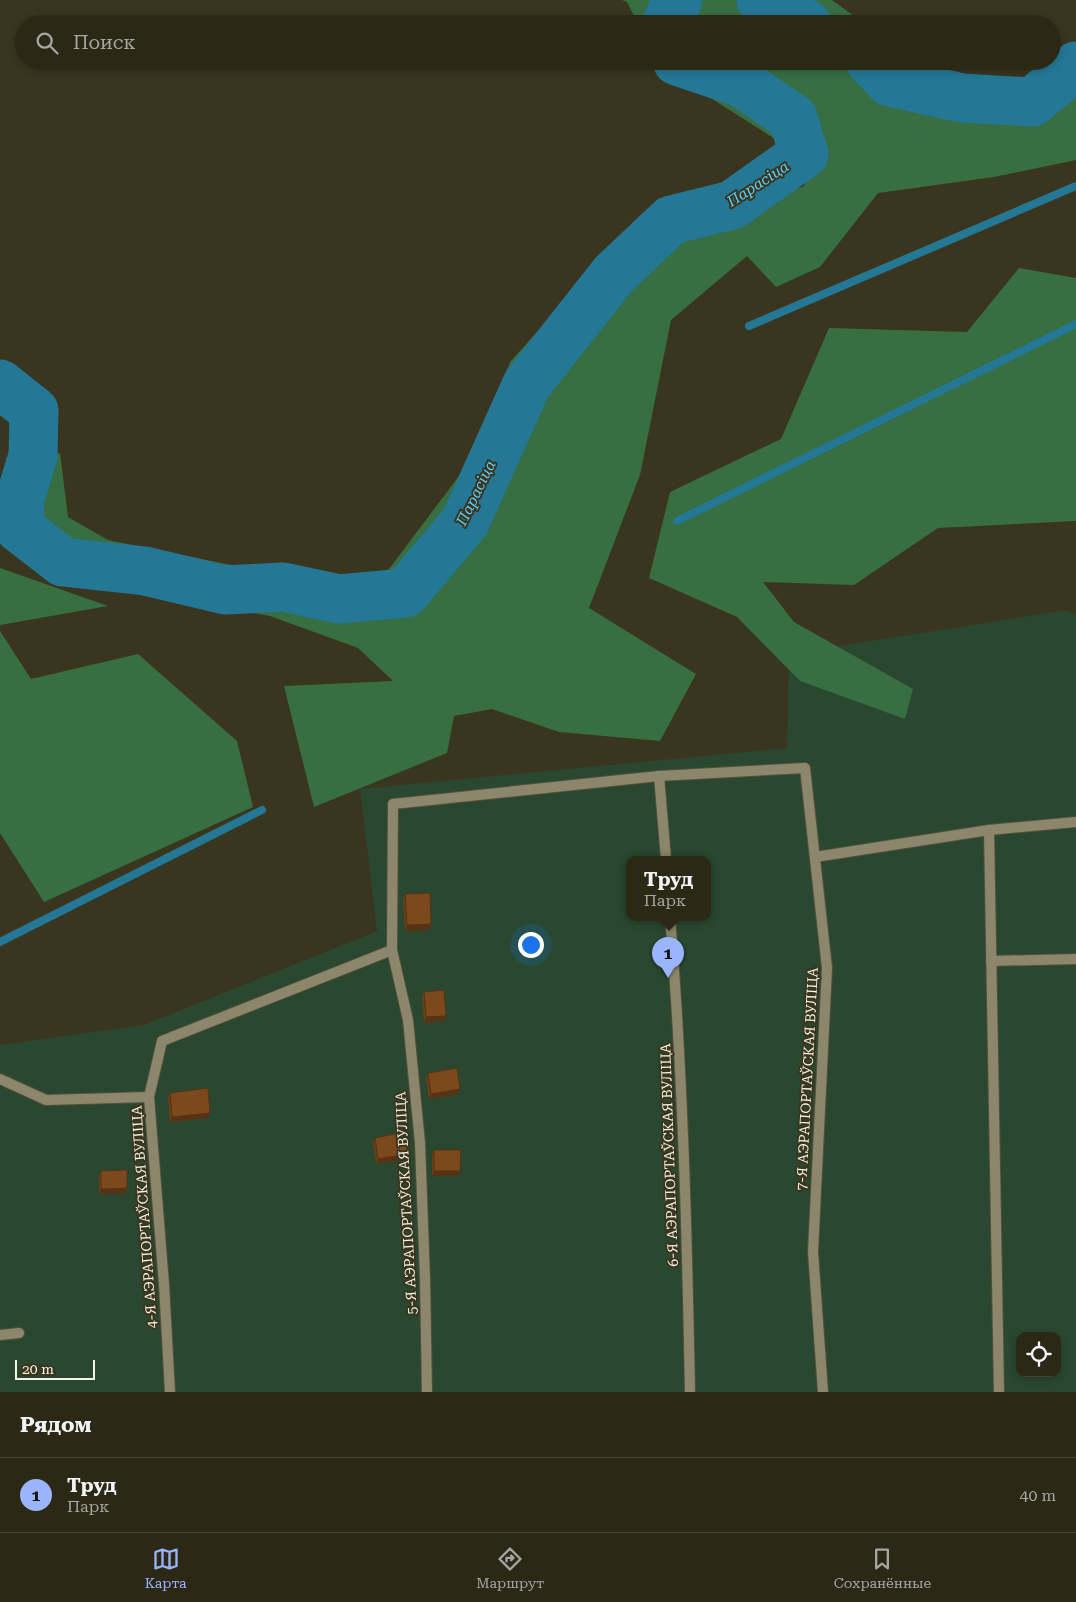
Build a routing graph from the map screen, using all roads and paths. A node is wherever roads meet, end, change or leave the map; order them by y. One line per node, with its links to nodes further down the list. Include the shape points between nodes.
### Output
1 (659, 776): 4 (lane); 5 (lane, 7-Я АЭРАПОРТАЎСКАЯ ВУЛІЦА, via 805,768); 7 (lane, 5-Я АЭРАПОРТАЎСКАЯ ВУЛІЦА, via 393,804)
2 (1076, 822): 3 (lane)
3 (989, 830): 5 (lane); 9 (lane)
4 (666, 856)
5 (815, 857): 17 (lane, 7-Я АЭРАПОРТАЎСКАЯ ВУЛІЦА, via 827,968 813,1252)
6 (670, 921): 16 (lane, 6-Я АЭРАПОРТАЎСКАЯ ВУЛІЦА, via 678,1014)
7 (392, 950): 11 (lane, 4-Я АЭРАПОРТАЎСКАЯ ВУЛІЦА, via 162,1041); 15 (lane, 5-Я АЭРАПОРТАЎСКАЯ ВУЛІЦА, via 408,1020 420,1143)
8 (1076, 959): 9 (lane)
9 (992, 961): 18 (lane)
10 (0, 1079): 11 (lane, via 46,1100)
11 (149, 1097): 14 (lane, 4-Я АЭРАПОРТАЎСКАЯ ВУЛІЦА)
12 (20, 1333): 13 (lane)
13 (0, 1335)
14 (170, 1392)
15 (427, 1392)
16 (690, 1392)
17 (823, 1392)
18 (999, 1392)

